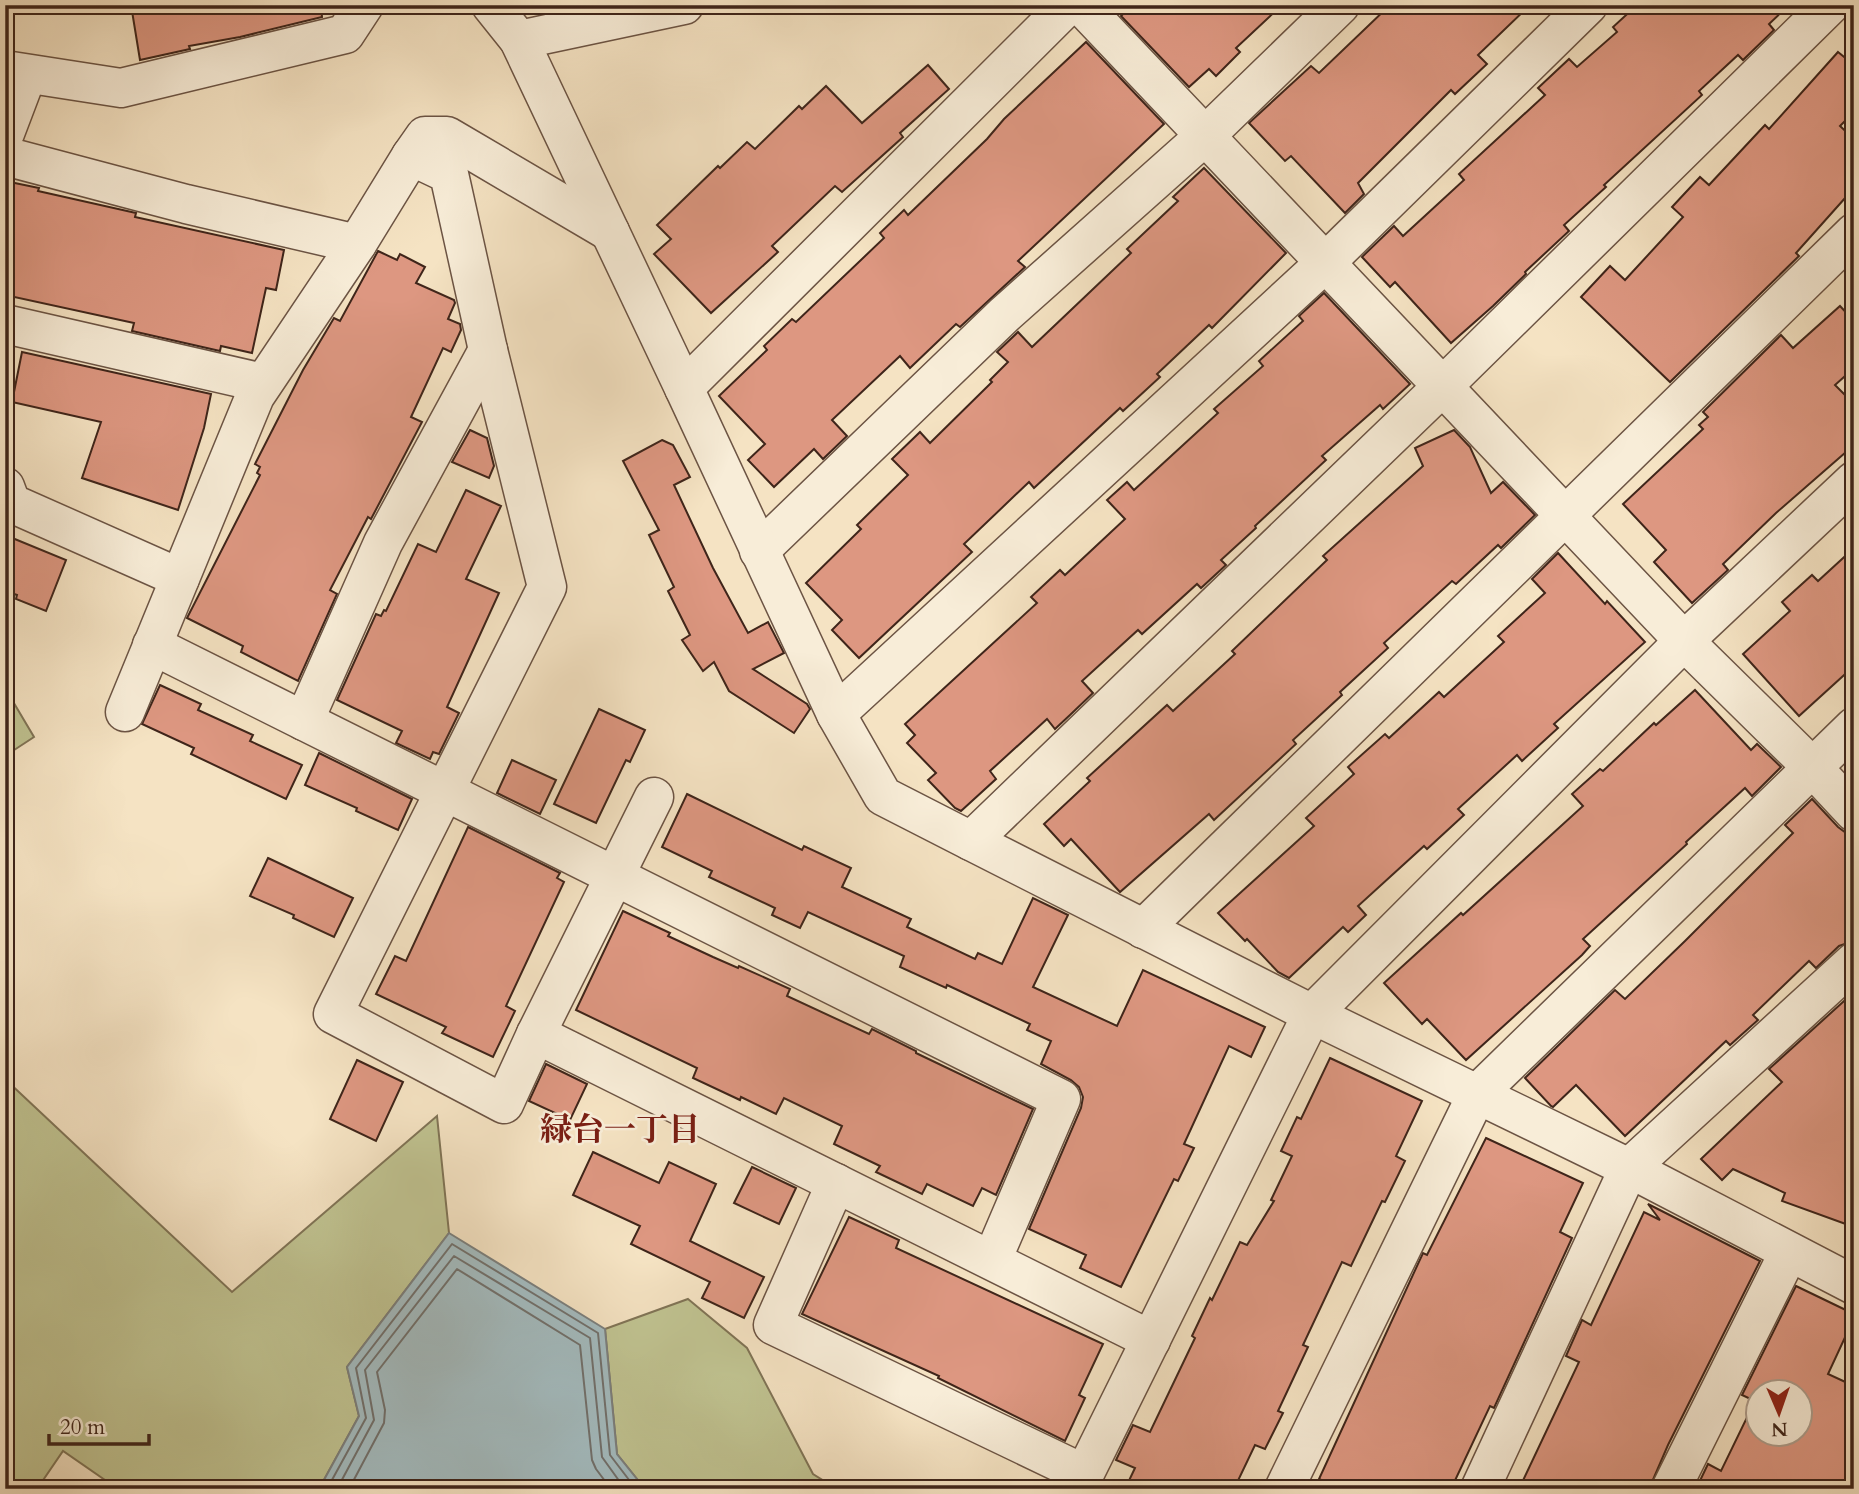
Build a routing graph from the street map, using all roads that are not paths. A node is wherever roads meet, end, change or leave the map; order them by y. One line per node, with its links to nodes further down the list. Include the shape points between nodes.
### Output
1 (364, 5): 11 (street, via 345,34 121,88)
2 (491, 5): 10 (street)
3 (684, 5): 9 (street)
4 (1068, 5): 24 (street)
5 (1081, 5): 13 (street)
6 (1340, 5): 13 (street)
7 (1588, 5): 19 (street)
8 (1830, 5): 23 (street)
9 (563, 18): 10 (street)
10 (519, 40): 16 (street)
11 (16, 73): 12 (street)
12 (5, 133)
13 (1206, 135): 19 (street); 28 (street, via 1004,315)
14 (5, 156): 18 (street)
15 (411, 156): 16 (street, via 425,136 447,136); 18 (street); 21 (street, via 449,174)
16 (610, 232): 24 (street)
17 (1854, 233): 27 (street)
18 (357, 244): 22 (street)
19 (1326, 262): 23 (street); 33 (street)
20 (5, 324): 22 (street)
21 (488, 350): 34 (street, via 383,543); 37 (street, via 547,587)
22 (263, 383): 29 (street)
23 (1444, 385): 27 (street); 40 (street)
24 (684, 388): 28 (street)
25 (1854, 481): 30 (street)
26 (5, 487): 29 (street, via 11,503)
27 (1564, 515): 30 (street); 42 (street)
28 (760, 551): 33 (street)
29 (180, 578): 31 (street)
30 (1684, 641): 36 (street); 44 (street)
31 (152, 645): 32 (street); 34 (street)
32 (125, 712)
33 (836, 715): 40 (street, via 883,796)
34 (304, 721): 37 (street)
35 (1854, 727): 36 (street)
36 (1812, 767): 39 (street); 46 (street)
37 (445, 791): 41 (street); 45 (street, via 333,1014 504,1104)
38 (654, 797): 41 (street)
39 (1854, 812)
40 (971, 841): 42 (street)
41 (614, 876): 45 (street); 50 (street, via 1062,1099)
42 (1143, 929): 44 (street)
43 (1854, 962): 47 (street)
44 (1312, 1014): 46 (street); 52 (street)
45 (536, 1034): 48 (street)
46 (1477, 1094): 47 (street); 54 (street)
47 (1629, 1168): 49 (street); 55 (street)
48 (836, 1183): 50 (street); 53 (street, via 773,1325)
49 (1789, 1252): 51 (street); 56 (street)
50 (992, 1260): 52 (street)
51 (1854, 1285)
52 (1151, 1340): 53 (street)
53 (1081, 1481)
54 (1284, 1489)
55 (1480, 1489)
56 (1671, 1489)

